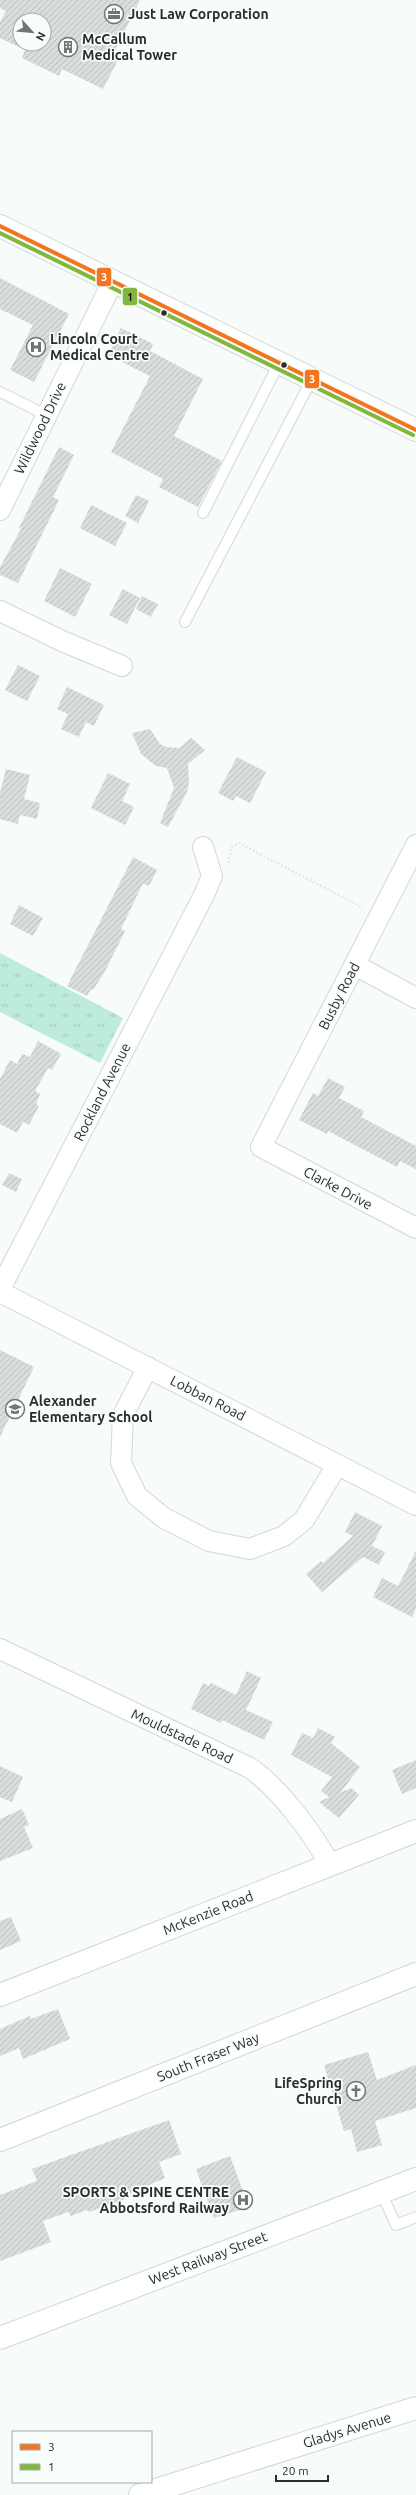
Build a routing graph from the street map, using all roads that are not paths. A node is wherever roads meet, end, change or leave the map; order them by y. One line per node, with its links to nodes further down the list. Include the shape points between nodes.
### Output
1 (0, 226): 2 (street)
2 (113, 281): 3 (street); 6 (street, Wildwood Drive)
3 (279, 363): 4 (street); 9 (lane)
4 (312, 379): 7 (street); 11 (lane)
5 (0, 392): 6 (lane)
6 (46, 415): 8 (street, Wildwood Drive)
7 (416, 430)
8 (0, 510)
9 (203, 513)
10 (2, 615): 12 (street)
11 (185, 622)
12 (122, 666)
13 (416, 845): 15 (street, Busby Road)
14 (205, 853): 19 (street, Rockland Avenue, via 212,876 204,895)
15 (354, 965): 16 (street); 17 (street, Busby Road)
16 (416, 998)
17 (261, 1148): 18 (street, Clarke Drive)
18 (416, 1228)
19 (0, 1289)
20 (0, 1292): 21 (street, Lobban Road)
21 (148, 1367): 22 (street, Lobban Road); 22 (street, via 123,1415 121,1463 137,1496 164,1518 183,1528 209,1541 250,1549 284,1536 304,1520)
22 (337, 1465): 23 (street, Lobban Road)
23 (416, 1505)
24 (0, 1649): 26 (street, Mouldstade Road, via 250,1768 265,1778 276,1791 321,1848)
25 (416, 1831): 26 (street, McKenzie Road)
26 (329, 1864): 28 (street, McKenzie Road)
27 (416, 1974): 29 (street, South Fraser Way)
28 (0, 1995)
29 (0, 2140)
30 (416, 2179): 31 (street, West Railway Street)
31 (381, 2192): 32 (lane, via 396,2225); 33 (street, West Railway Street)
32 (416, 2218)
33 (0, 2338)
34 (416, 2408): 35 (street, Gladys Avenue)
35 (140, 2495)

